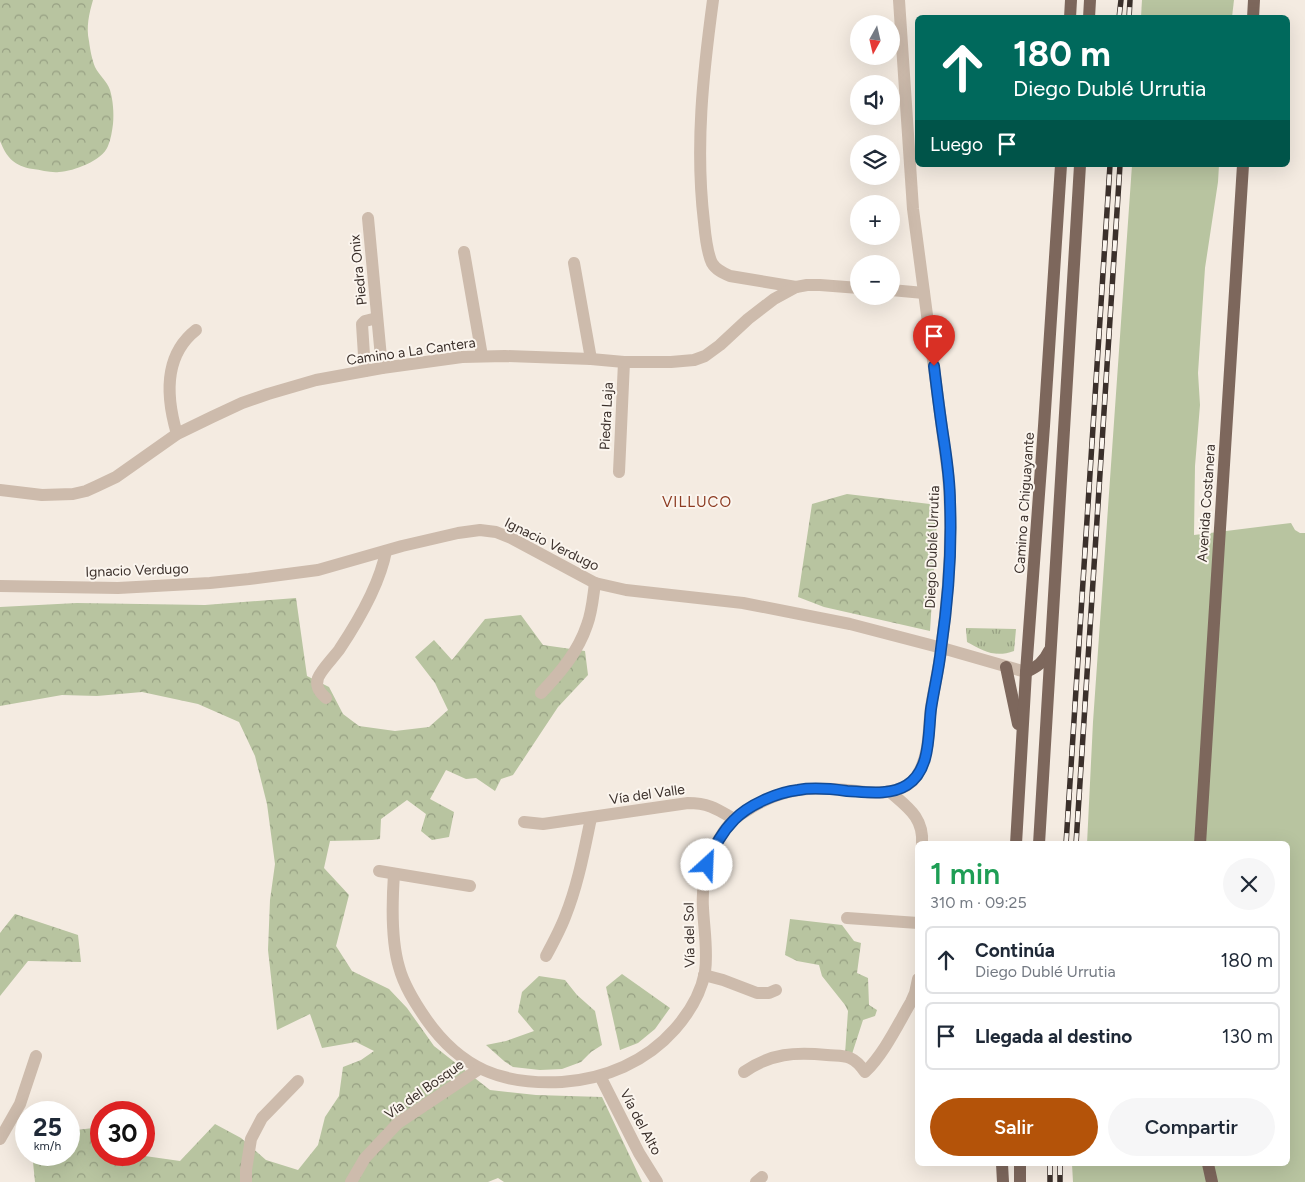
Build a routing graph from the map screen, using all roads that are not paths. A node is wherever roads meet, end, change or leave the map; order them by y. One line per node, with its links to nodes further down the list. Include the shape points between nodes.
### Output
1 (713, 0): 15 (street, via 699,157 710,258 717,270 730,276)
2 (899, 0): 18 (street, Diego Dublé Urrutia, via 910,176)
3 (1071, 0): 6 (main road)
4 (1090, 0): 7 (main road)
5 (1254, 0): 8 (main road)
6 (1070, 15)
7 (1089, 15)
8 (1253, 15)
9 (1061, 167): 35 (main road, Camino a Chiguayante)
10 (1080, 167): 32 (main road)
11 (1243, 167): 47 (main road, Avenida Costanera)
12 (368, 218): 19 (street, Piedra Onix)
13 (464, 252): 21 (street)
14 (574, 263): 22 (street)
15 (796, 287): 16 (street, Camino a La Cantera); 23 (street, Camino a La Cantera, via 774,299 705,356 672,362)
16 (850, 287)
17 (900, 291): 18 (street)
18 (924, 292): 33 (street, Diego Dublé Urrutia, via 950,489)
19 (377, 318): 24 (street, Piedra Onix); 25 (street, Piedra Onix, via 362,324)
20 (196, 330): 26 (street, via 174,357 170,376 172,414)
21 (482, 356): 22 (street, Camino a La Cantera); 24 (street, Camino a La Cantera)
22 (591, 359): 23 (street, Camino a La Cantera)
23 (624, 362): 27 (street, Piedra Laja)
24 (382, 368): 25 (street, Camino a La Cantera)
25 (365, 371): 26 (street, Camino a La Cantera, via 316,380 268,394)
26 (178, 434): 28 (street, Camino a La Cantera, via 116,477 74,494)
27 (619, 472)
28 (0, 490)
29 (386, 552): 30 (street, Ignacio Verdugo, via 318,570 210,583 118,588); 31 (street, Ignacio Verdugo, via 458,533 488,531 504,534); 38 (street, via 380,573 359,617 318,679 318,690)
30 (1, 583)
31 (596, 583): 33 (street, Ignacio Verdugo, via 626,590 743,603 850,624); 36 (street, via 582,638 563,669)
32 (1051, 646): 35 (main road, via 1038,666); 37 (main road)
33 (942, 648): 34 (street, Ignacio Verdugo); 40 (street, Vía del Sol, via 921,768 907,785)
34 (1006, 667): 35 (street, Ignacio Verdugo); 39 (main road)
35 (1026, 672): 37 (main road, via 1041,681); 39 (main road, Camino a Chiguayante)
36 (541, 693)
37 (1048, 696): 46 (main road)
38 (326, 698)
39 (1021, 751): 45 (main road, Camino a Chiguayante)
40 (889, 791): 42 (street, Vía del Sol, via 799,789 768,798); 44 (street, via 917,818)
41 (591, 818): 42 (street, Vía del Valle, via 688,802 708,805); 43 (street, Vía del Valle, via 543,824); 53 (street, via 573,894)
42 (734, 819): 54 (street, Vía del Sol, via 712,852 704,878)
43 (524, 822)
44 (922, 841)
45 (1016, 841)
46 (1039, 841)
47 (1200, 841)
48 (379, 871): 49 (street)
49 (394, 874): 50 (street); 58 (street, Vía del Sol, via 393,915 400,972 433,1030)
50 (470, 886)
51 (847, 918): 52 (street)
52 (915, 923)
53 (546, 956)
54 (704, 975): 55 (street, via 757,993); 60 (street, Vía del Sol, via 695,1000 668,1037 625,1067)
55 (776, 990)
56 (915, 993): 59 (street, via 880,1054 865,1072 848,1057 800,1054 765,1060)
57 (36, 1056): 62 (street, via 20,1104)
58 (479, 1069): 60 (street, Vía del Sol, via 497,1076 539,1082); 67 (street, Vía del Bosque, via 398,1123 365,1158)
59 (744, 1072)
60 (600, 1076): 68 (street, Vía del Alto, via 638,1153)
61 (298, 1081): 66 (street, via 262,1118 251,1139)
62 (0, 1139)
63 (1002, 1166): 69 (main road)
64 (1020, 1166): 70 (main road)
65 (1208, 1166): 71 (main road)
66 (246, 1182)
67 (351, 1182)
68 (657, 1182)
69 (1003, 1182)
70 (1020, 1182)
71 (1212, 1182)

